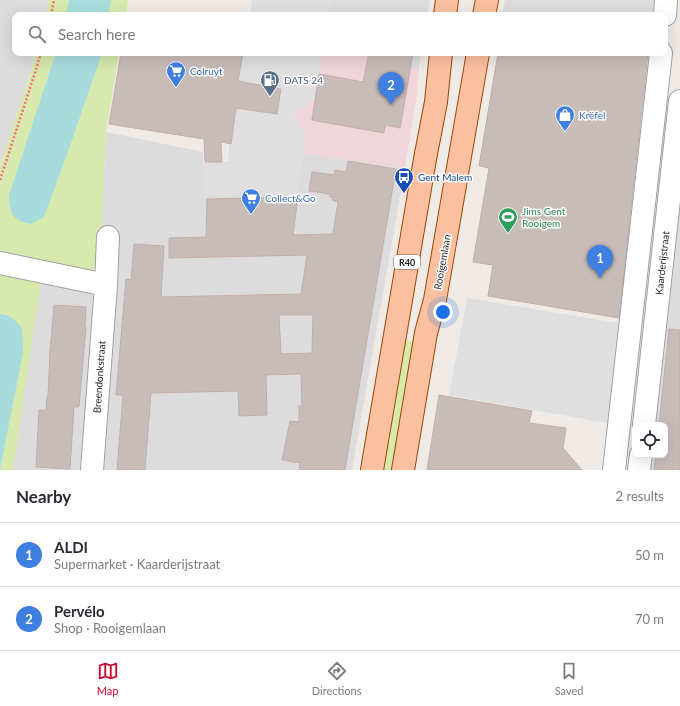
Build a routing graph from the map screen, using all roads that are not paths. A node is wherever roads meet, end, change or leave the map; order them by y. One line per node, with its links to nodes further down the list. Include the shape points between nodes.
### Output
1 (447, 0): 4 (main road)
2 (487, 0): 5 (main road)
3 (666, 0): 6 (street)
4 (445, 12)
5 (485, 12)
6 (665, 12)
7 (441, 56): 17 (main road, R40, via 436,102)
8 (477, 56): 18 (main road, Rooigemlaan)
9 (660, 56): 19 (street)
10 (680, 101): 14 (street, Kaarderijstraat)
11 (108, 238): 13 (street, Breendonkstraat)
12 (0, 263): 13 (street)
13 (106, 285): 16 (street, Breendonkstraat)
14 (644, 422)
15 (641, 458): 20 (street)
16 (92, 470)
17 (372, 470)
18 (403, 470)
19 (614, 470)
20 (639, 470)

